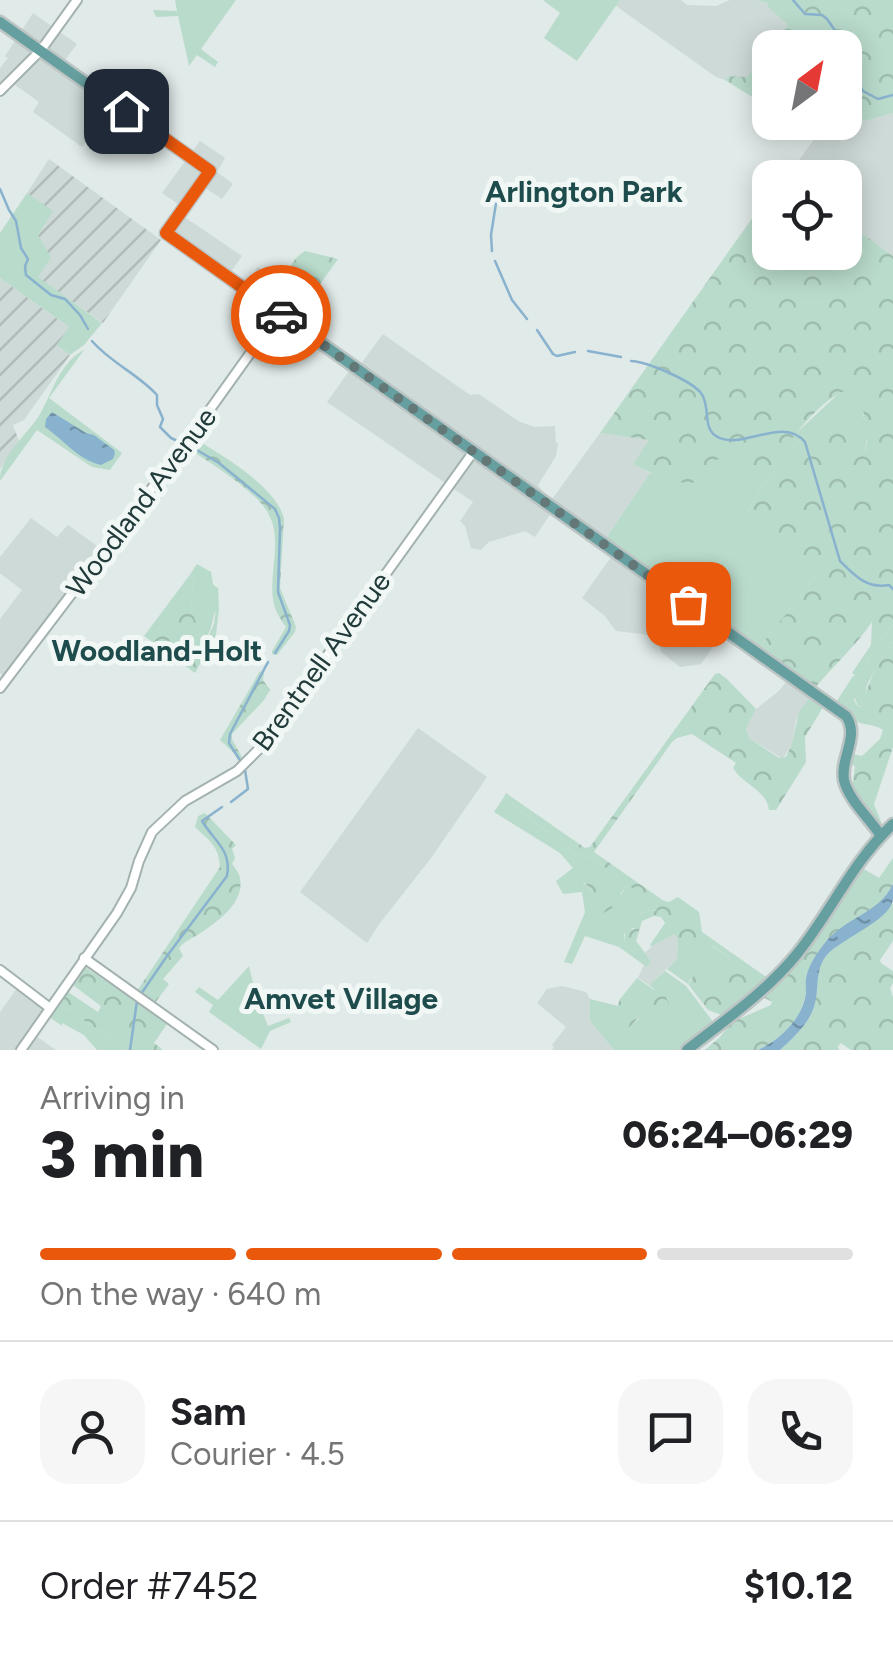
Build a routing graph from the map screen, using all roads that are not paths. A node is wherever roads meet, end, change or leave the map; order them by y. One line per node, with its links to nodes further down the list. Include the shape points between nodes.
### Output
1 (78, 0): 3 (street)
2 (0, 22): 3 (main road)
3 (40, 50): 4 (street); 5 (main road, via 210,171 166,233)
4 (0, 91)
5 (279, 313): 6 (main road); 7 (street, Woodland Avenue)
6 (474, 451): 9 (main road, via 846,716 852,727 845,786); 10 (street, Brentnell Avenue, via 262,746 152,832 132,888)
7 (0, 688)
8 (893, 824): 9 (main road)
9 (882, 835): 15 (main road, via 784,970)
10 (84, 958): 12 (street, Brentnell Avenue); 14 (street)
11 (0, 970): 12 (street)
12 (50, 1008): 13 (street, Brentnell Avenue)
13 (21, 1050)
14 (213, 1050)
15 (687, 1050)

